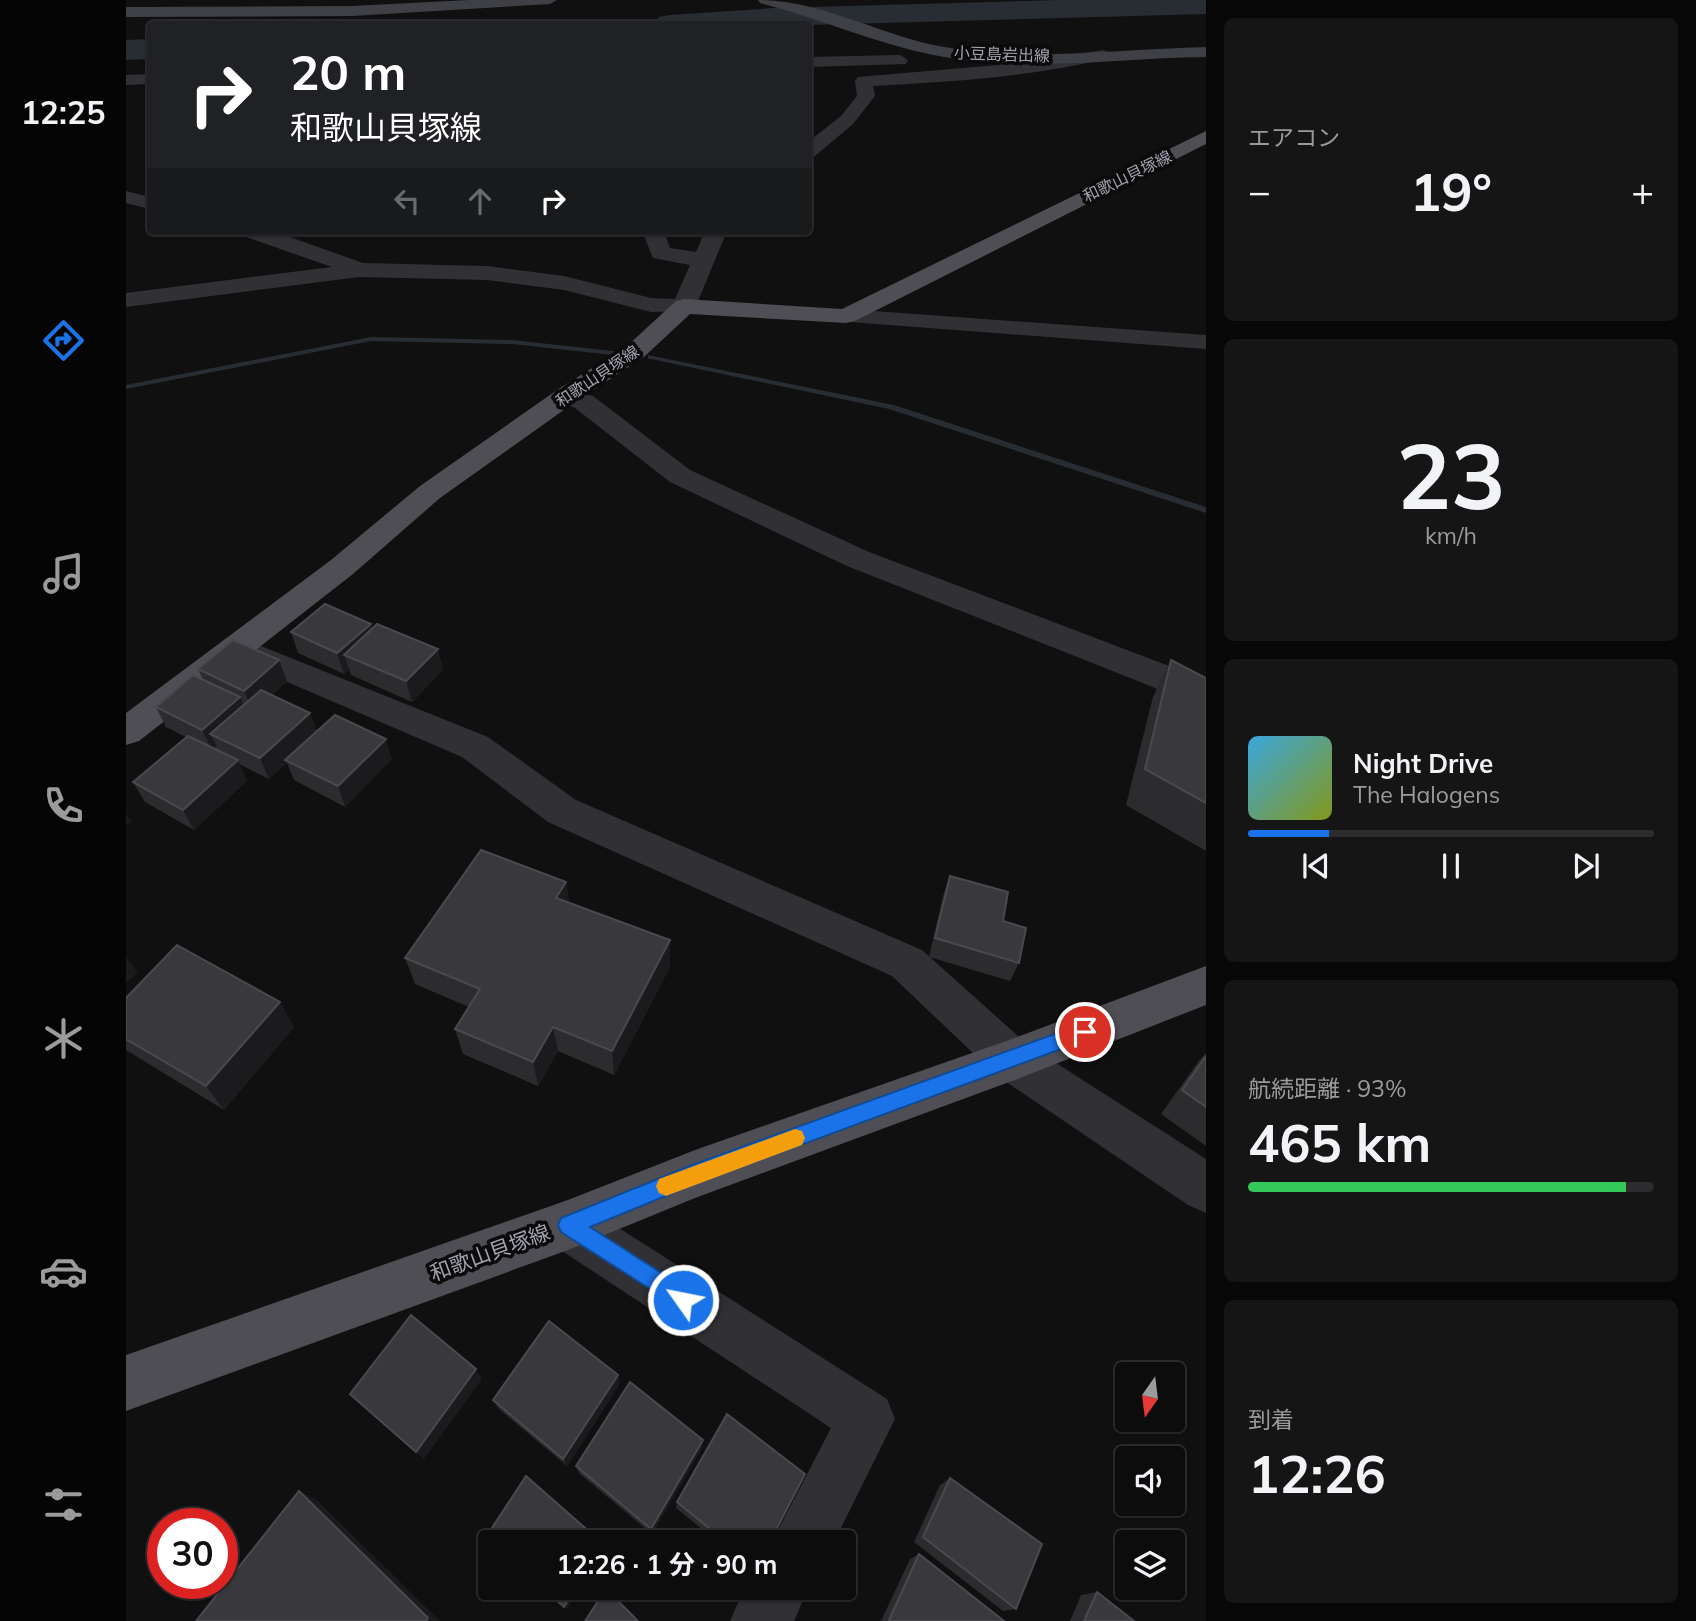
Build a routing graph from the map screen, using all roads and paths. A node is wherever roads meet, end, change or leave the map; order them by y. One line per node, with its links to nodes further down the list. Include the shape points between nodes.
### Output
1 (550, 0): 3 (main road, via 352,11)
2 (765, 0): 4 (main road, 小豆島岩出線)
3 (126, 12)
4 (946, 52): 6 (main road, 小豆島岩出線, via 1015,57); 7 (street, via 927,59)
5 (1206, 52): 6 (main road, 小豆島岩出線)
6 (1105, 54): 11 (street, via 972,73 864,81 866,96)
7 (812, 62)
8 (147, 79): 9 (street)
9 (126, 80)
10 (1206, 137): 21 (main road, 和歌山貝塚線)
11 (812, 148)
12 (126, 197): 13 (street)
13 (147, 202)
14 (263, 235): 18 (street)
15 (654, 235): 17 (street, via 661,253)
16 (714, 235): 17 (street)
17 (704, 260): 20 (street)
18 (359, 270): 19 (street); 20 (street, via 486,273 564,283 651,305)
19 (126, 300)
20 (684, 306): 21 (main road, 和歌山貝塚線); 23 (main road, 和歌山貝塚線, via 636,351)
21 (846, 316): 22 (street)
22 (1206, 342)
23 (566, 396): 24 (main road, 和歌山貝塚線, via 430,492 342,567); 25 (street, via 584,402 680,477 858,559 1165,678)
24 (236, 647): 26 (main road, 和歌山貝塚線); 28 (street, via 475,747 562,811 907,963)
25 (1206, 701)
26 (132, 720)
27 (1206, 985): 28 (main road, 和歌山貝塚線)
28 (1012, 1060): 29 (street); 30 (main road, 和歌山貝塚線, via 695,1174)
29 (1206, 1188)
30 (568, 1225): 31 (main road, 和歌山貝塚線); 32 (street, via 867,1419)
31 (126, 1383)
32 (809, 1530)
33 (772, 1600): 34 (street)
34 (761, 1621)

